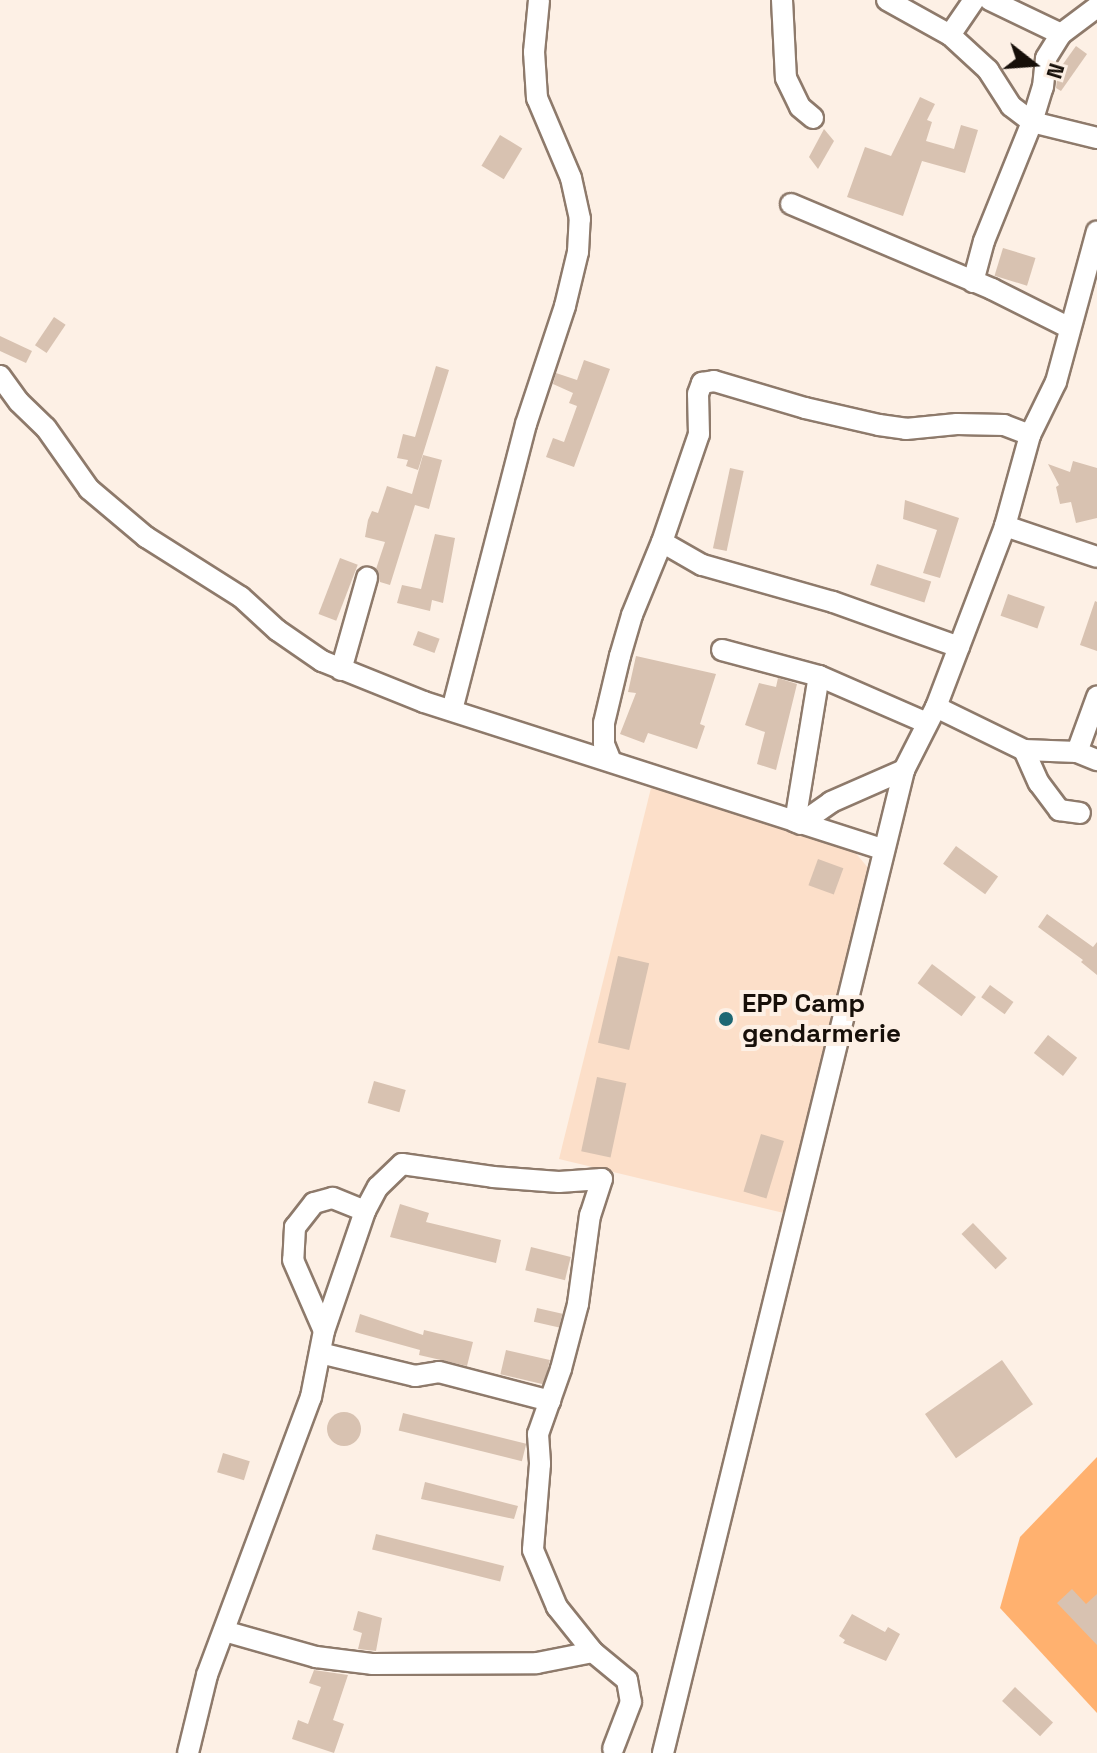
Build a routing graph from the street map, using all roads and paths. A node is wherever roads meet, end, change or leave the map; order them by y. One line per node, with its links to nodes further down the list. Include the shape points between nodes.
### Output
1 (539, 0): 27 (street, via 537,98 571,178 580,219 578,252 526,424)
2 (782, 0): 9 (street, via 786,78 800,107)
3 (887, 0): 8 (street)
4 (974, 0): 8 (street)
5 (990, 0): 7 (street)
6 (1097, 7): 7 (street)
7 (1061, 34): 10 (street, via 1046,58)
8 (950, 35): 10 (street, via 988,70 1011,106)
9 (813, 118)
10 (1032, 122): 11 (street); 14 (street)
11 (1097, 138)
12 (791, 204): 14 (street)
13 (1097, 231): 15 (street)
14 (973, 282): 15 (street)
15 (1070, 328): 17 (street, via 1056,382)
16 (0, 376): 24 (street, via 89,489 146,537 241,597 307,653)
17 (1030, 435): 18 (street); 19 (street, via 1004,425 879,425 724,383 702,383 699,434)
18 (1005, 526): 20 (street); 22 (street)
19 (662, 542): 22 (street, via 702,565 833,602); 31 (street, via 620,656 604,723)
20 (1097, 557)
21 (367, 578): 24 (street)
22 (959, 647): 28 (street)
23 (722, 650): 25 (street)
24 (341, 670): 27 (street)
25 (819, 676): 28 (street); 35 (street)
26 (1097, 697): 30 (street)
27 (452, 710): 31 (street)
28 (932, 715): 29 (street); 33 (street)
29 (1024, 750): 30 (street); 34 (street, via 1059,810)
30 (1077, 752): 32 (street)
31 (610, 759): 35 (street)
32 (1097, 760)
33 (904, 770): 35 (street, via 831,802); 36 (street)
34 (1080, 813)
35 (798, 823): 36 (street)
36 (882, 849): 45 (street)
37 (365, 1211): 38 (street); 38 (street, via 332,1198 314,1203 295,1227 293,1260); 40 (street, via 378,1187 402,1164 559,1182 602,1179 590,1215 578,1304)
38 (324, 1331): 39 (street)
39 (320, 1353): 40 (street, via 415,1376 439,1372); 41 (street, via 311,1397)
40 (550, 1401): 42 (street, via 538,1434 533,1550 557,1607)
41 (224, 1631): 42 (street, via 316,1657 372,1664 537,1663); 44 (street)
42 (593, 1652): 43 (street, via 627,1680 631,1702)
43 (613, 1749)
44 (188, 1753)
45 (663, 1753)

